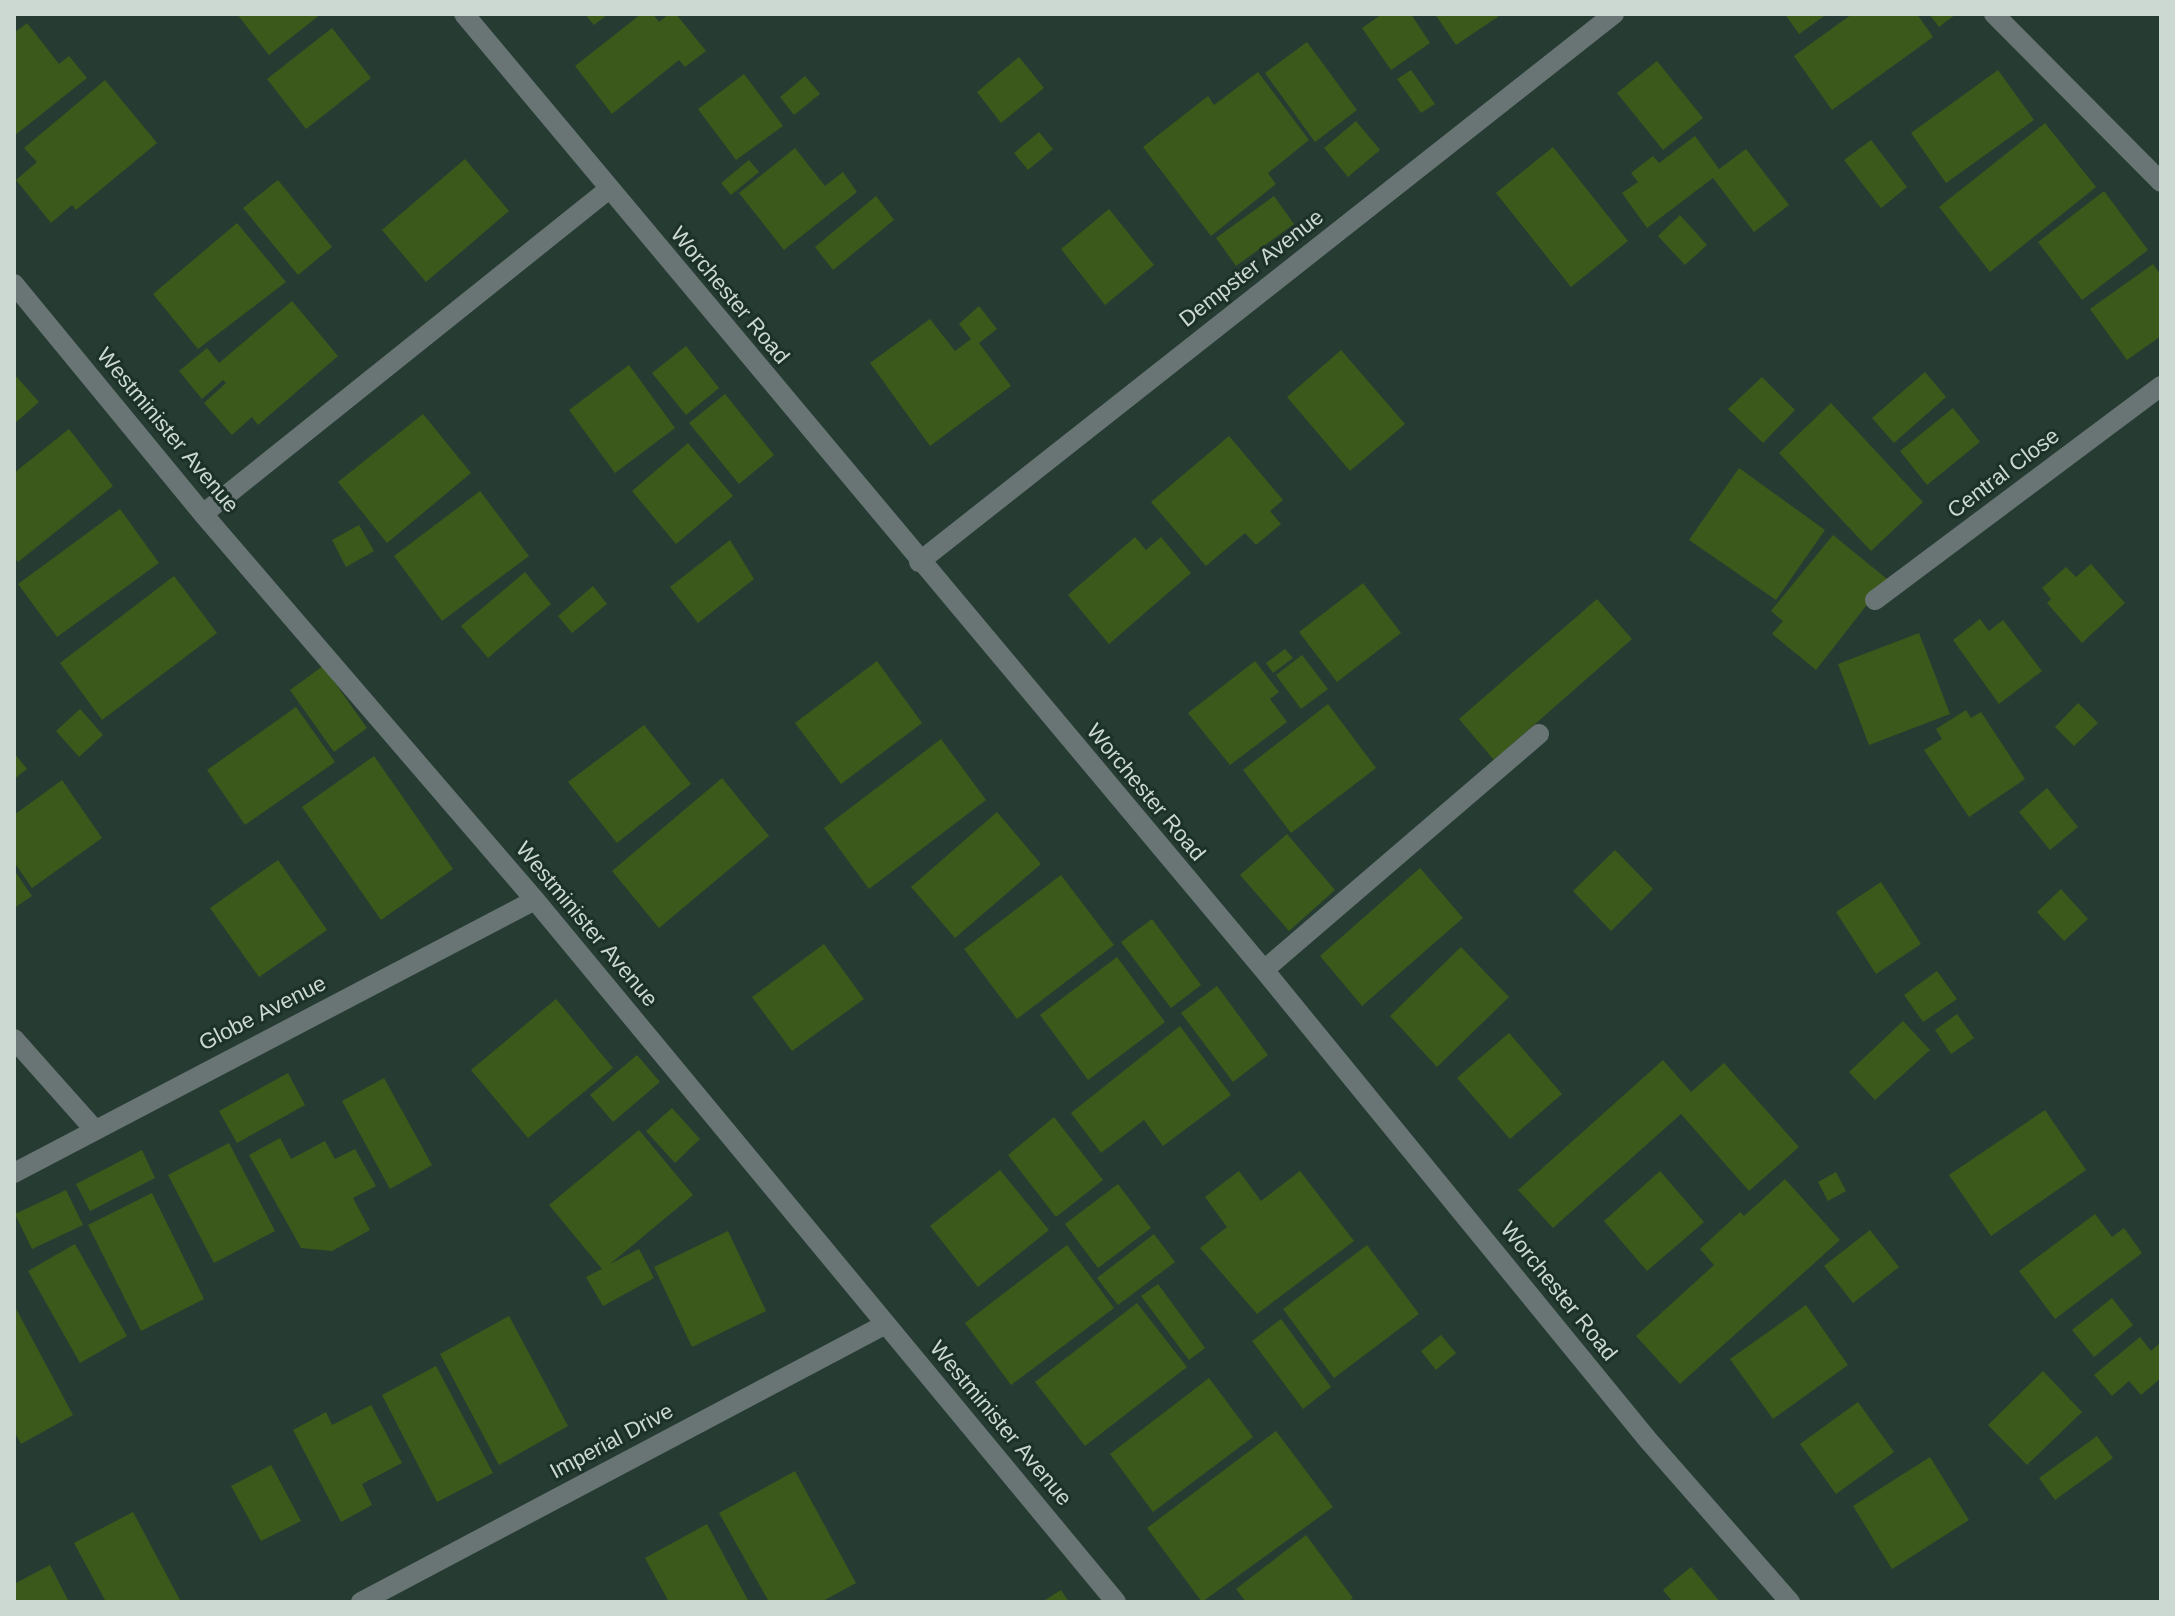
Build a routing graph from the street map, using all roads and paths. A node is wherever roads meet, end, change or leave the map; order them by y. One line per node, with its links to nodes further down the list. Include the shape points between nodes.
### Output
1 (464, 14): 5 (street, Worchester Road)
2 (1614, 14): 9 (street, Dempster Avenue)
3 (1994, 14): 4 (street)
4 (2161, 182)
5 (609, 189): 8 (street); 9 (street, Worchester Road)
6 (14, 284): 8 (street, Westminister Avenue)
7 (2161, 386): 10 (street, Central Close)
8 (203, 514): 12 (street, Westminister Avenue)
9 (919, 562): 13 (street, Worchester Road)
10 (1875, 600)
11 (1539, 734): 13 (street)
12 (535, 900): 15 (street, Globe Avenue); 17 (street, Westminister Avenue)
13 (1264, 970): 20 (street, Worchester Road, via 1648,1440)
14 (14, 1039): 15 (street)
15 (94, 1129): 16 (street, Globe Avenue)
16 (14, 1173)
17 (886, 1324): 18 (street, Imperial Drive); 19 (street, Westminister Avenue)
18 (361, 1602)
19 (1116, 1602)
20 (1790, 1602)

